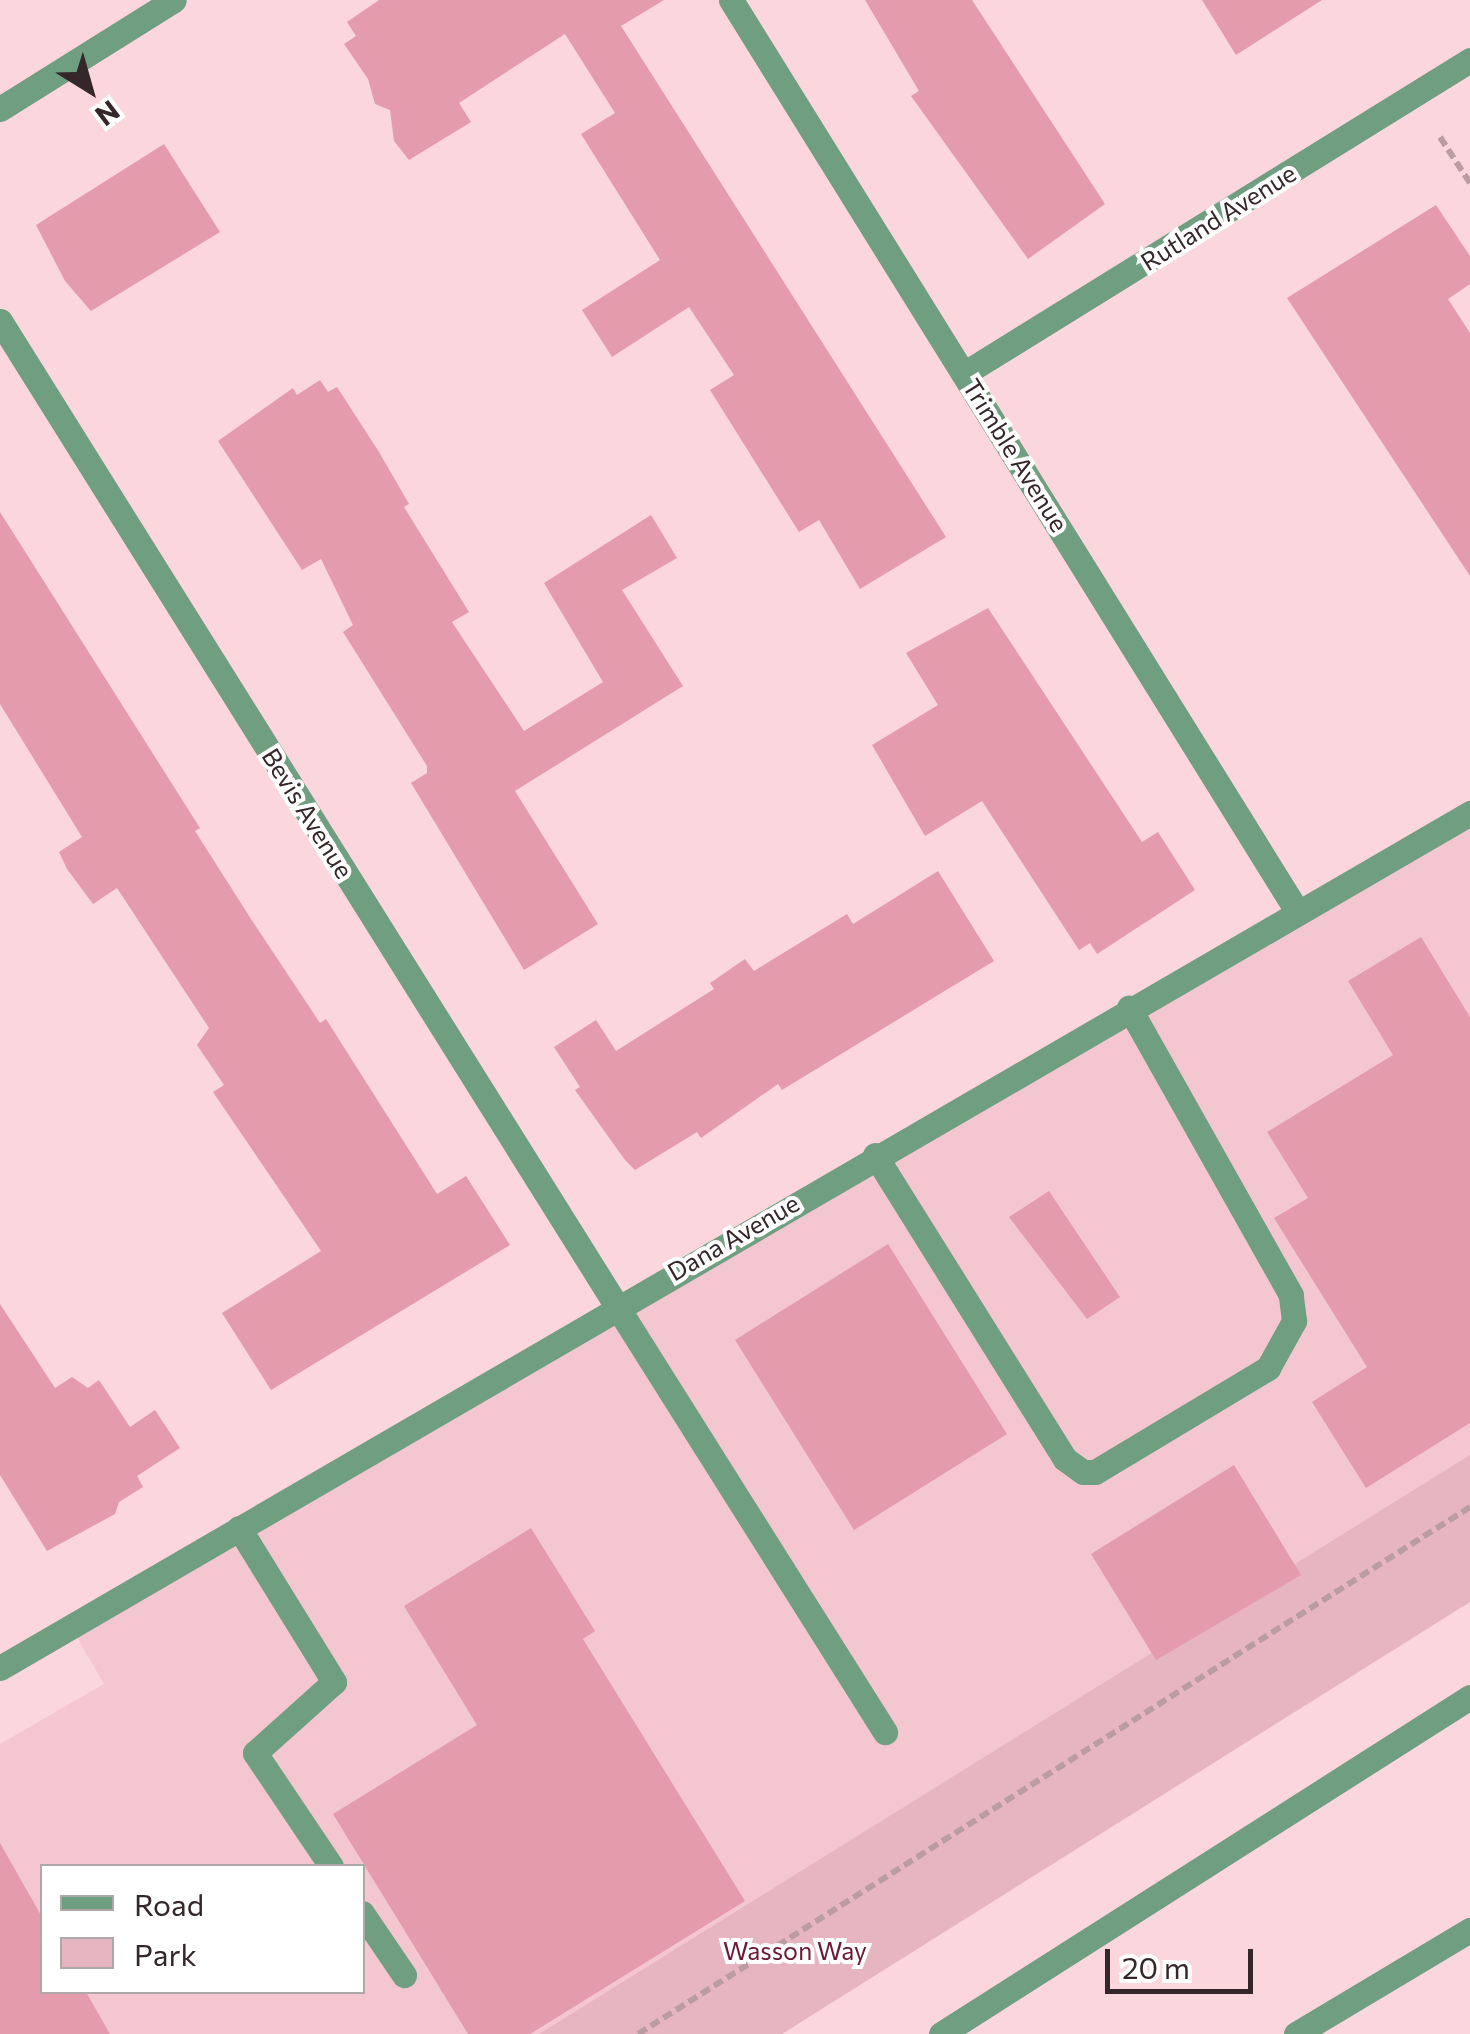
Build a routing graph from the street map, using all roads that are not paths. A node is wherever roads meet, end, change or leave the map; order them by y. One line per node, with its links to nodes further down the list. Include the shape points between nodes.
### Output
1 (174, 0): 4 (street)
2 (731, 0): 6 (street, Trimble Avenue)
3 (1470, 60): 6 (street, Rutland Avenue)
4 (0, 110)
5 (0, 320): 11 (street, Bevis Avenue)
6 (965, 373): 8 (street, Trimble Avenue)
7 (1470, 813): 8 (street, Dana Avenue)
8 (1297, 911): 9 (street, Dana Avenue)
9 (1129, 1008): 10 (street, Dana Avenue); 10 (street, via 1291,1295 1294,1321 1268,1368 1095,1472 1066,1459)
10 (875, 1155): 11 (street, Dana Avenue)
11 (616, 1305): 12 (street, Dana Avenue); 15 (street, Bevis Avenue)
12 (239, 1528): 13 (street, Dana Avenue); 16 (street, via 334,1682 255,1753)
13 (0, 1668)
14 (1470, 1697): 20 (street)
15 (885, 1732)
16 (331, 1864)
17 (365, 1917): 19 (street)
18 (1470, 1930): 21 (street)
19 (404, 1975)
20 (941, 2034)
21 (1296, 2034)

